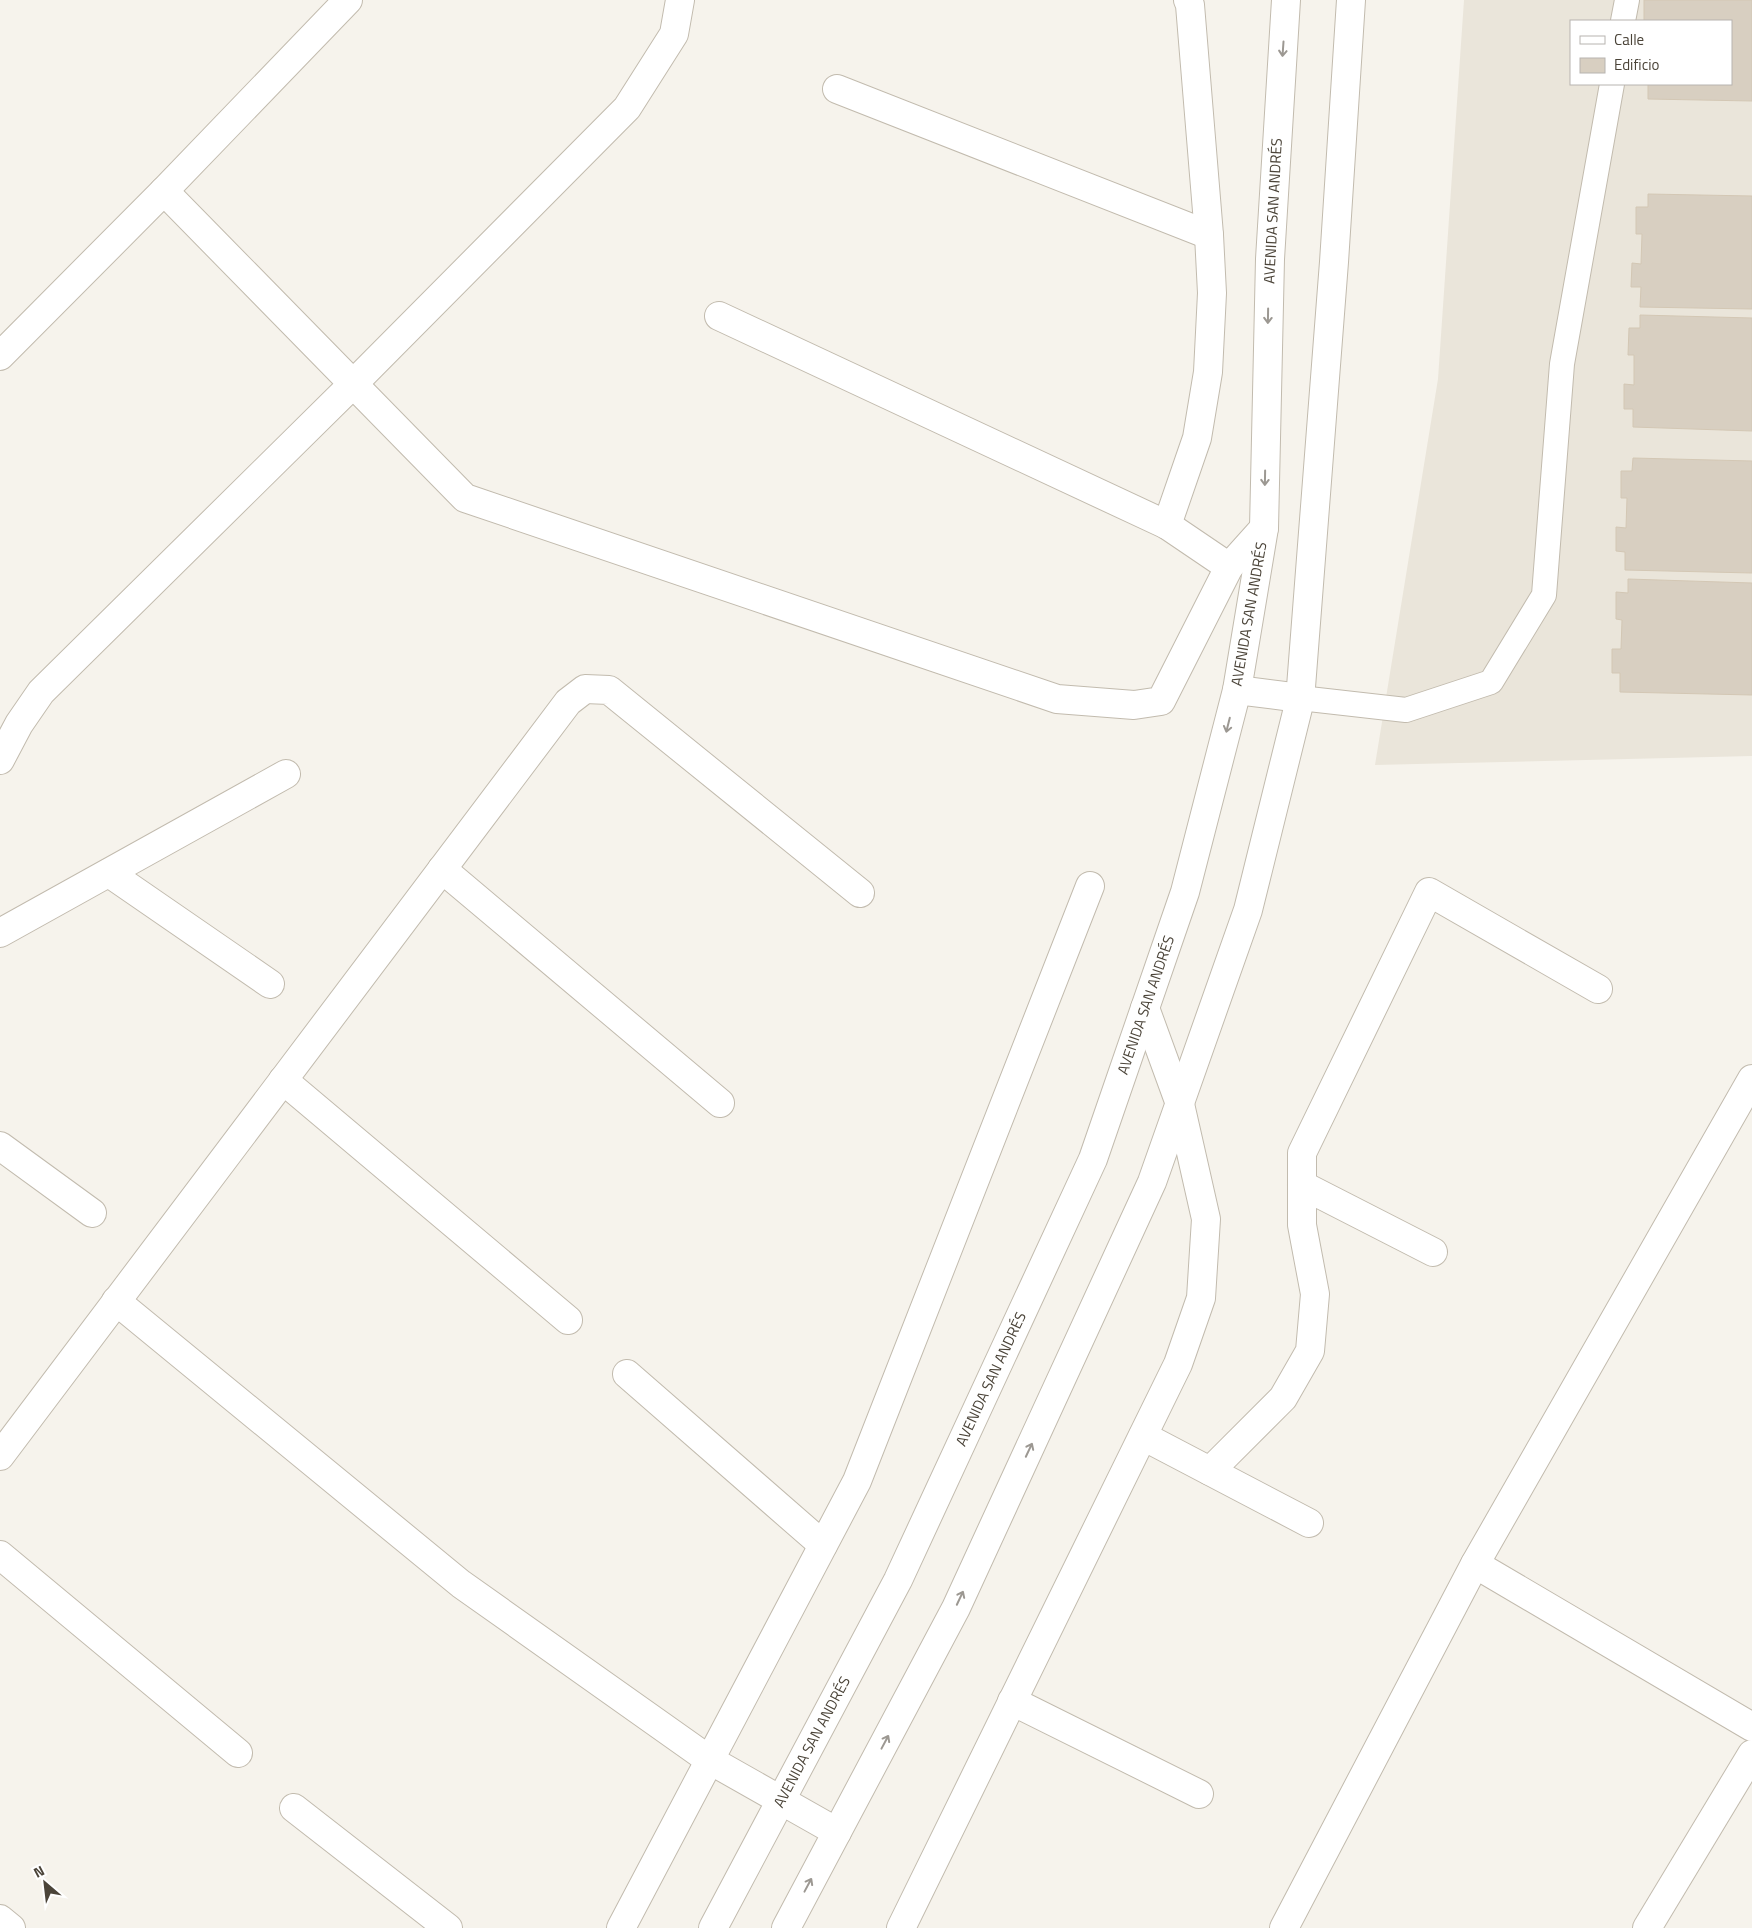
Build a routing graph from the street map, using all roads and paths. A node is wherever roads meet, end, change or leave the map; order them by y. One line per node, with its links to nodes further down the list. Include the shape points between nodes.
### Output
1 (348, 0): 10 (street)
2 (680, 0): 14 (street, via 674,34 627,108)
3 (1188, 0): 11 (street)
4 (1286, 0): 16 (street, AVENIDA SAN ANDRÉS, one-way to 16, via 1270,259)
5 (1351, 0): 19 (street)
6 (1627, 0): 7 (lane)
7 (1623, 20)
8 (1612, 85): 19 (lane, via 1562,364 1544,595 1491,682 1406,710)
9 (837, 89): 11 (street)
10 (164, 191): 13 (street); 14 (street)
11 (1209, 235): 15 (street, via 1212,293 1208,372 1197,438)
12 (719, 316): 15 (street)
13 (0, 356)
14 (353, 384): 17 (street, via 465,498 1058,699 1134,704 1161,701); 20 (street, via 41,692)
15 (1167, 525): 17 (street)
16 (1264, 528): 17 (street); 18 (street, AVENIDA SAN ANDRÉS)
17 (1229, 567)
18 (1237, 690): 19 (street); 29 (street, AVENIDA SAN ANDRÉS, one-way to 29, via 1185,892)
19 (1300, 698): 33 (street, via 1248,910)
20 (0, 760)
21 (286, 774): 23 (street)
22 (442, 869): 25 (street, via 568,702 585,689 609,690); 31 (street); 32 (street)
23 (109, 873): 26 (street); 27 (street)
24 (1090, 886): 45 (street, via 856,1482)
25 (860, 893)
26 (0, 933)
27 (270, 984)
28 (1598, 989): 35 (street, via 1429,892 1302,1153)
29 (1145, 1008): 33 (street); 54 (street, AVENIDA SAN ANDRÉS, via 1088,1168 898,1580)
30 (1752, 1079): 47 (street)
31 (283, 1080): 38 (street); 39 (street)
32 (720, 1103)
33 (1180, 1104): 41 (street, via 1206,1219 1201,1298 1178,1364); 56 (street, one-way to 33, via 956,1608 1152,1182)
34 (0, 1146): 36 (street)
35 (1302, 1185): 37 (street); 43 (street, via 1302,1225 1315,1294 1310,1350 1283,1398)
36 (92, 1213)
37 (1433, 1252)
38 (116, 1301): 42 (street); 52 (street, via 461,1584)
39 (568, 1320)
40 (627, 1374): 45 (street)
41 (1143, 1436): 43 (street); 48 (street)
42 (0, 1456)
43 (1210, 1471): 44 (street)
44 (1309, 1523)
45 (823, 1545): 52 (street)
46 (0, 1555): 50 (street)
47 (1476, 1564): 49 (street); 64 (street)
48 (1012, 1702): 53 (street); 63 (street)
49 (1752, 1727)
50 (238, 1753)
51 (1752, 1754): 65 (street)
52 (708, 1759): 54 (street); 60 (street)
53 (1199, 1794)
54 (781, 1799): 56 (street); 61 (street, AVENIDA SAN ANDRÉS)
55 (294, 1808): 59 (street)
56 (837, 1832): 62 (street, one-way to 56)
57 (0, 1919): 58 (street)
58 (11, 1928)
59 (448, 1928)
60 (621, 1928)
61 (713, 1928)
62 (786, 1928)
63 (901, 1928)
64 (1284, 1928)
65 (1647, 1928)

